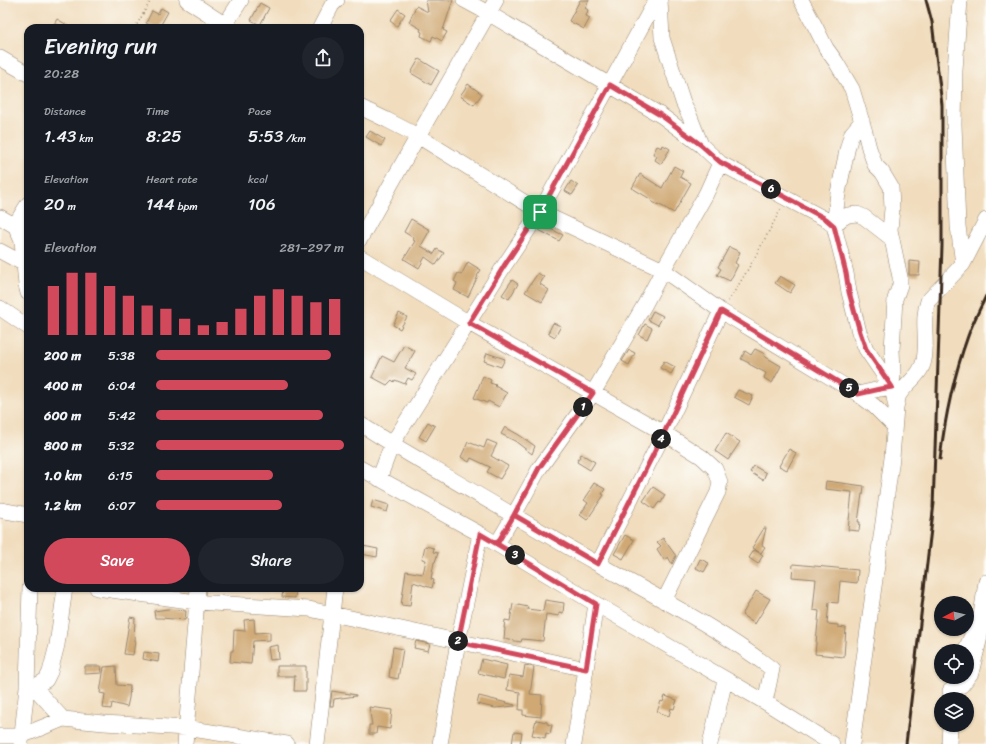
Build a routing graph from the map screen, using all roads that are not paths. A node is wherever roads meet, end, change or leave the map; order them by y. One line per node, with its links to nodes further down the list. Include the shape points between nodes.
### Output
1 (187, 0): 11 (street)
2 (241, 0): 12 (street)
3 (336, 0): 13 (street)
4 (464, 0): 10 (street)
5 (496, 0): 10 (street)
6 (656, 0): 16 (street)
7 (660, 0): 20 (street, via 662,38 683,102)
8 (801, 0): 18 (street, via 826,48 852,89)
9 (960, 0): 35 (street, via 954,124 958,226)
10 (488, 13): 16 (street); 19 (street)
11 (222, 24)
12 (228, 24)
13 (322, 24)
14 (0, 58): 15 (street)
15 (24, 72)
16 (610, 85): 20 (street, via 662,116); 23 (street)
17 (364, 109): 19 (street)
18 (862, 121): 27 (street, via 852,133 848,146); 30 (street, via 876,165 891,186)
19 (418, 136): 23 (street); 29 (street)
20 (701, 145): 21 (street)
21 (720, 162): 27 (street, via 826,219); 36 (street, via 706,194)
22 (24, 210): 26 (street)
23 (540, 212): 36 (street); 39 (street)
24 (0, 217): 26 (street)
25 (986, 220): 35 (street)
26 (15, 225): 28 (street); 32 (street)
27 (834, 226): 30 (street, via 848,215 857,214); 41 (street, via 862,338 866,349)
28 (24, 231)
29 (364, 232)
30 (891, 238): 41 (street, via 900,277 892,350)
31 (0, 251): 34 (street)
32 (24, 253)
33 (364, 259): 39 (street)
34 (24, 264)
35 (963, 264): 44 (street, via 928,301 924,360 918,375 899,396)
36 (663, 270): 38 (street); 42 (street, via 646,304)
37 (0, 308): 40 (street)
38 (721, 311): 43 (street); 47 (street)
39 (469, 323): 42 (street); 48 (street)
40 (24, 324)
41 (892, 387): 43 (street); 44 (street)
42 (593, 393): 47 (street); 53 (street, via 539,468)
43 (858, 394): 46 (street)
44 (896, 407): 46 (street)
45 (364, 426): 48 (street)
46 (894, 426): 86 (street, via 892,458)
47 (664, 433): 56 (street); 63 (street, via 702,457 715,469 720,482 718,492)
48 (392, 444): 50 (street); 53 (street)
49 (364, 470): 50 (street)
50 (379, 479): 54 (street)
51 (0, 510): 52 (street)
52 (24, 514)
53 (514, 515): 55 (street); 56 (street)
54 (480, 534): 55 (street); 67 (street)
55 (497, 544): 64 (street)
56 (598, 564): 63 (street)
57 (986, 582): 66 (street)
58 (30, 592): 71 (street)
59 (64, 592): 71 (street, via 57,645 50,672 46,680)
60 (154, 592): 62 (street)
61 (335, 592): 65 (street)
62 (197, 595): 65 (street); 75 (street)
63 (664, 601): 73 (street, via 731,640 772,669)
64 (596, 604): 69 (street); 70 (street)
65 (332, 613): 67 (street); 82 (street)
66 (981, 615): 68 (street); 72 (street, via 980,637 972,673 962,685)
67 (458, 642): 69 (street); 83 (street)
68 (968, 644)
69 (586, 669): 84 (street)
70 (725, 680): 73 (street); 85 (street)
71 (30, 687): 74 (street); 78 (street)
72 (951, 689)
73 (765, 702): 79 (street)
74 (63, 719): 75 (street); 78 (street)
75 (186, 728): 80 (street); 81 (street)
76 (950, 732): 87 (street)
77 (0, 736): 78 (street)
78 (21, 740)
79 (824, 742)
80 (185, 744)
81 (286, 744)
82 (317, 744)
83 (440, 744)
84 (574, 744)
85 (710, 744)
86 (852, 744)
87 (949, 744)

